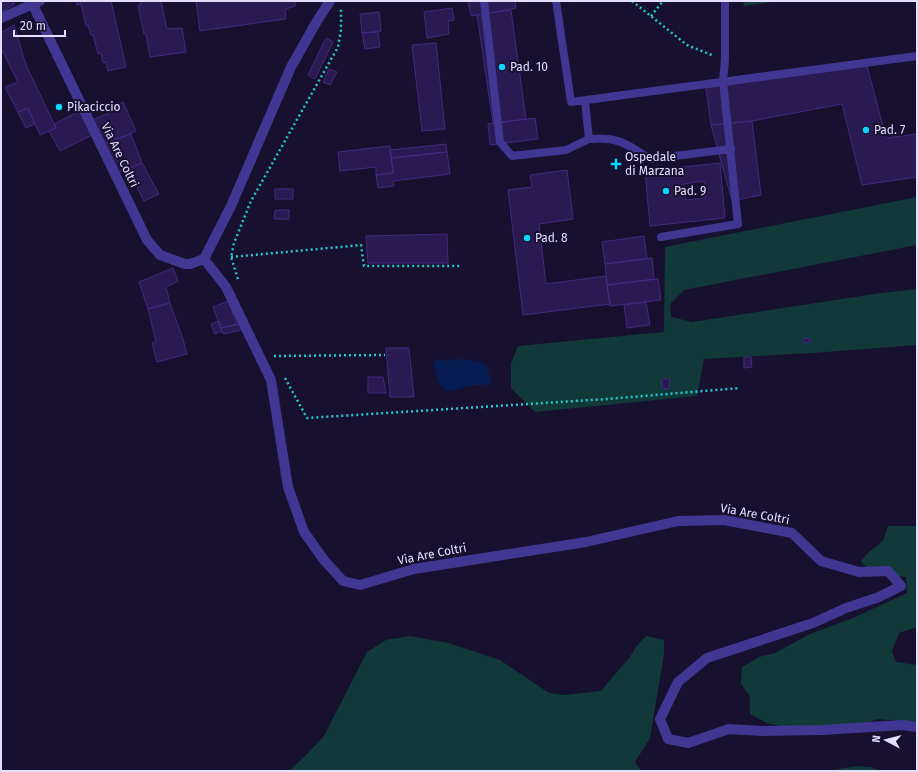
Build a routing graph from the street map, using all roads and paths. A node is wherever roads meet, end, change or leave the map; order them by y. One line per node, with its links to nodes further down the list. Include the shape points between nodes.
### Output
1 (330, 1): 19 (street, via 291,67 231,206)
2 (484, 1): 15 (lane, via 500,142 512,156 566,150)
3 (556, 1): 14 (lane, via 571,102)
4 (632, 1): 9 (path)
5 (663, 1): 9 (path)
6 (726, 1): 12 (lane)
7 (36, 2): 10 (street); 19 (street, Via Are Coltri, via 76,96 147,240 160,256 185,264)
8 (341, 8): 18 (path, via 338,47 251,201)
9 (651, 16): 12 (path, via 687,45)
10 (1, 18)
11 (917, 56): 13 (lane)
12 (725, 60): 13 (lane)
13 (723, 82): 14 (lane); 16 (lane)
14 (585, 101): 15 (lane)
15 (589, 139): 16 (lane, via 604,137 626,143 650,158)
16 (731, 149): 17 (lane, via 738,224)
17 (661, 238)
18 (231, 257): 20 (path, via 361,245 364,266); 21 (path)
19 (204, 259): 26 (street, Via Are Coltri, via 226,287 271,380 288,486 304,532 343,581 360,585 414,569 586,542 678,521 724,520 792,533 821,561 859,572 888,571 901,586 813,623 707,658 678,682 660,719 668,739 688,743 729,729 762,732 903,725)
20 (460, 266)
21 (239, 281)
22 (385, 355): 23 (path, via 274,356)
23 (277, 363)
24 (285, 377): 25 (path, via 307,418)
25 (740, 388)
26 (917, 727)

